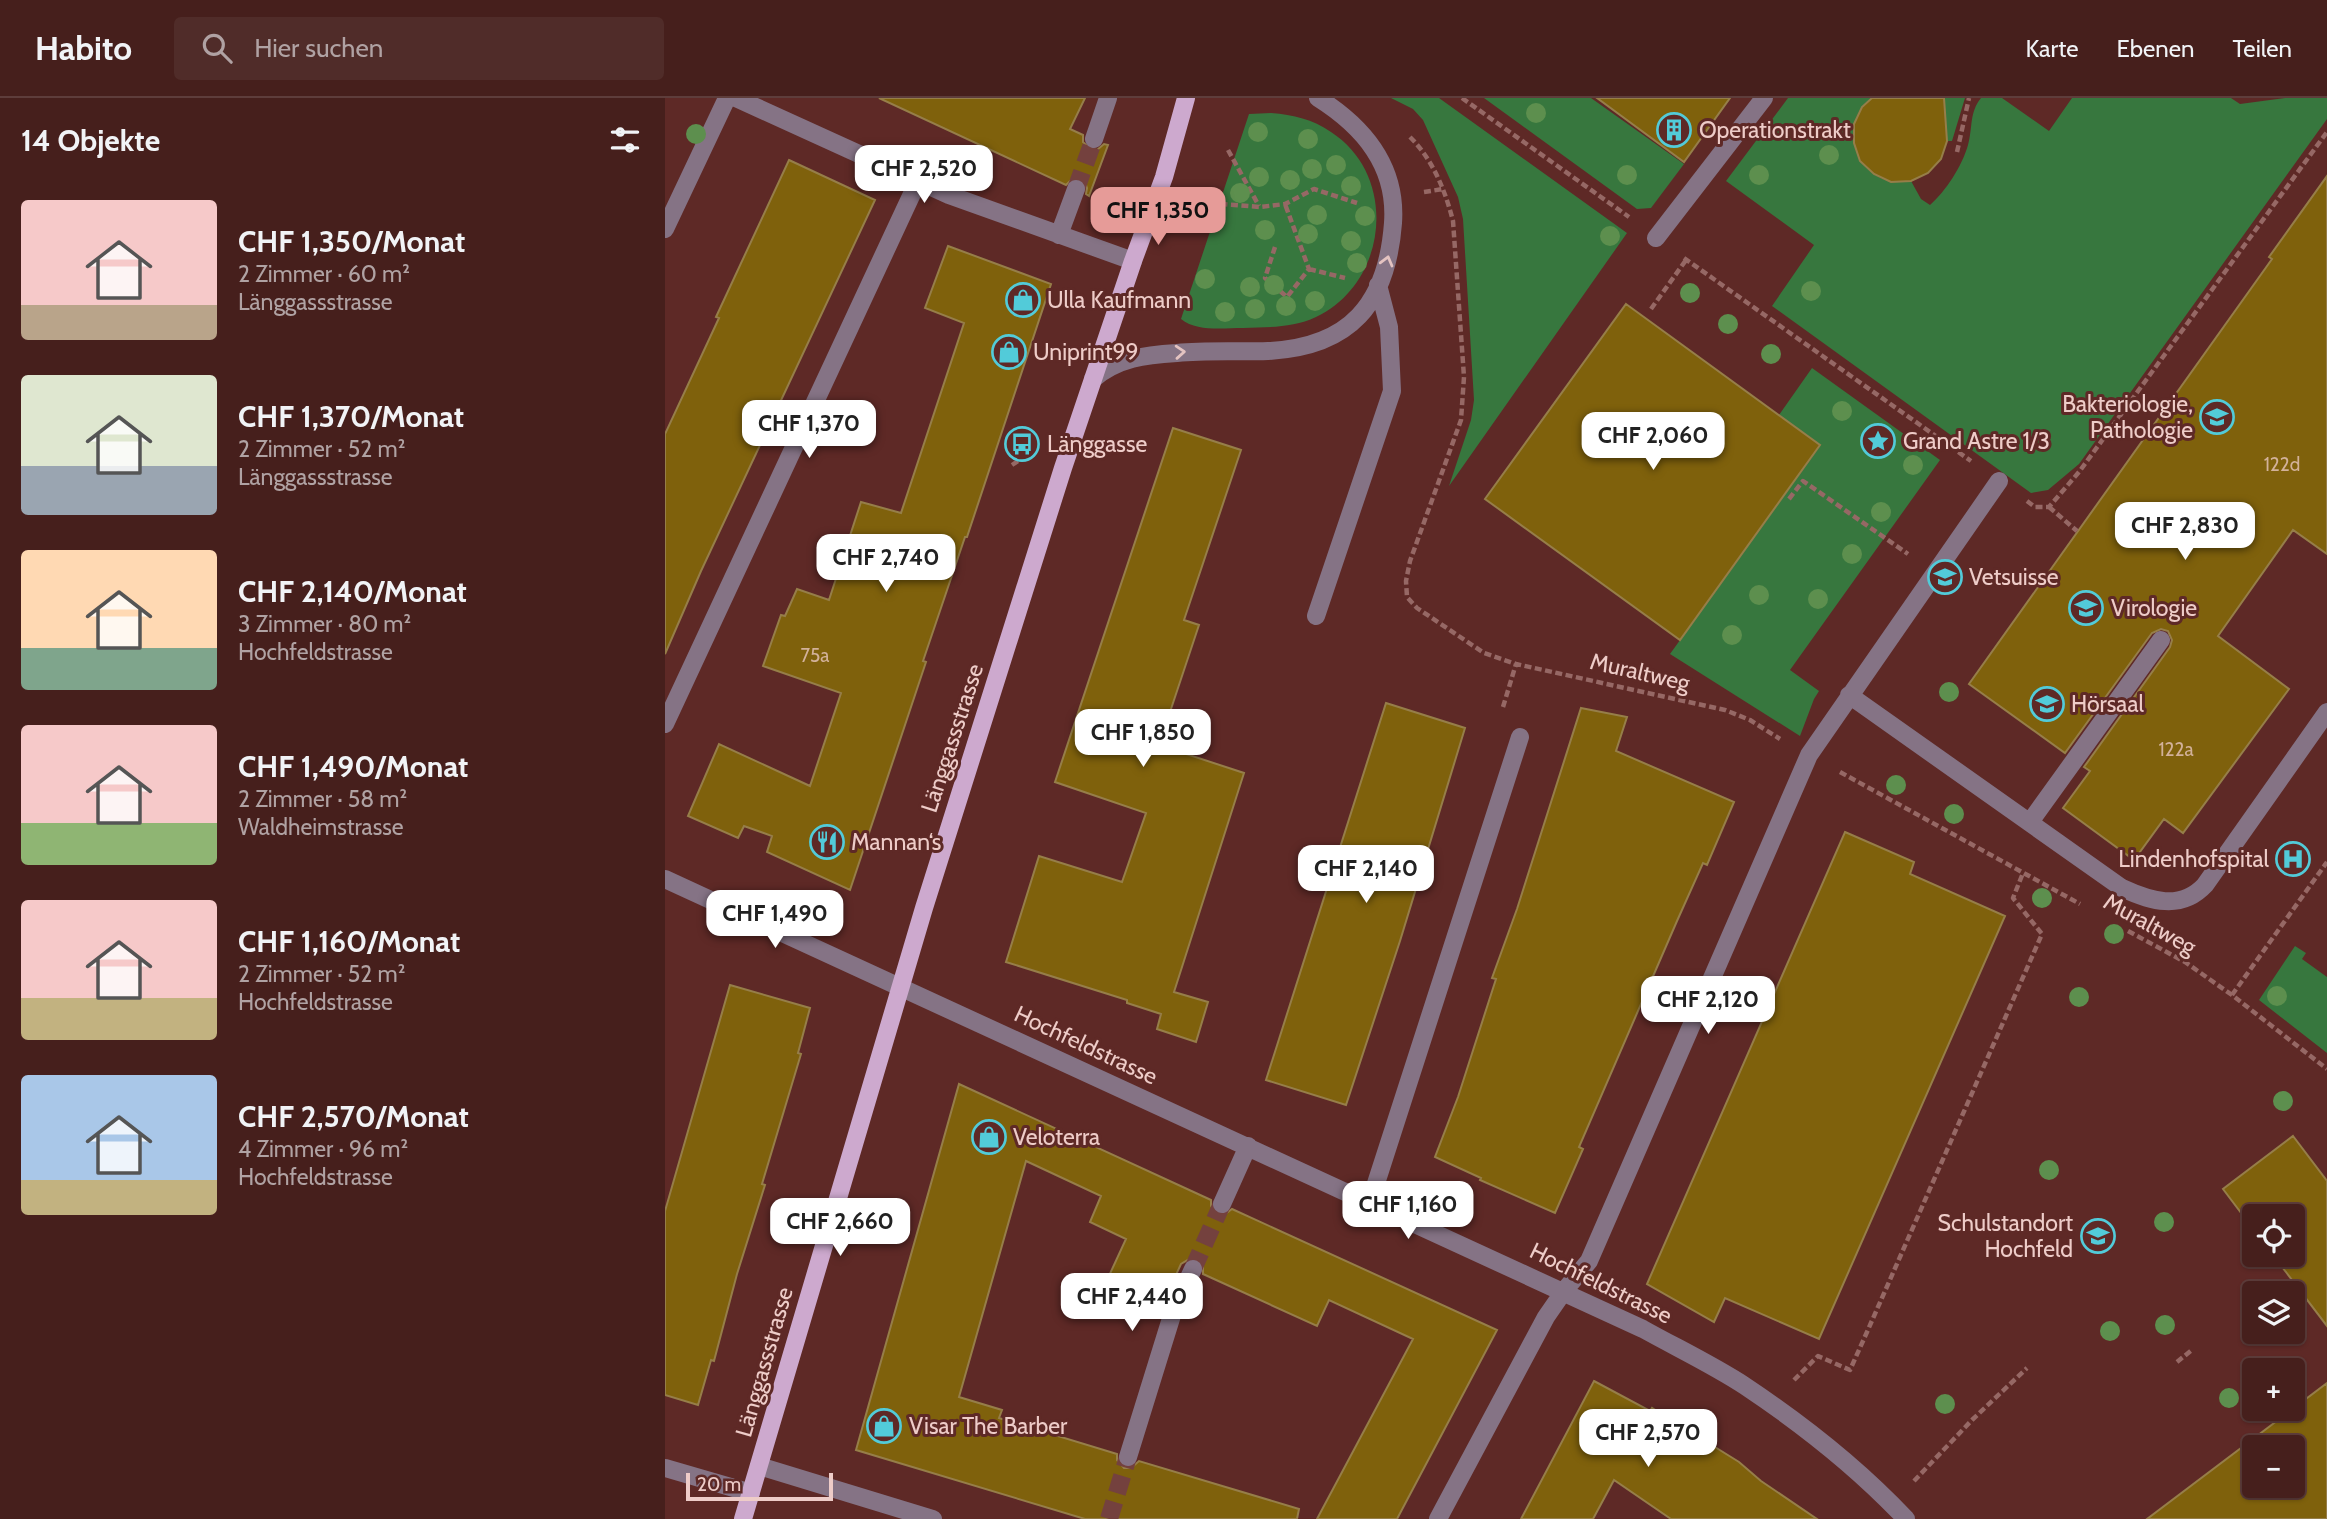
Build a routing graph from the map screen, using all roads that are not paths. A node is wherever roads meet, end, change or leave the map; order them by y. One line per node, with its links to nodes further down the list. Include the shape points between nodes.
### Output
1 (727, 98): 10 (street)
2 (736, 98): 8 (street)
3 (1108, 98): 7 (street)
4 (1318, 98): 14 (street, one-way to 4, via 1387,266 1394,219 1387,174 1371,144)
5 (1764, 98): 12 (street)
6 (1188, 100): 13 (main road, Länggassstrasse)
7 (1094, 139)
8 (918, 181): 11 (street); 21 (street)
9 (1076, 189): 11 (street)
10 (665, 229)
11 (1059, 235): 13 (street)
12 (1656, 238)
13 (1133, 261): 15 (main road, Länggassstrasse)
14 (1378, 285): 15 (street, one-way to 14, via 1125,360 1151,355 1267,351 1313,344 1356,321); 17 (street, via 1389,327 1392,391)
15 (1093, 379): 25 (main road, Länggassstrasse)
16 (1999, 481): 19 (street)
17 (1316, 616)
18 (2161, 640): 23 (street)
19 (1849, 695): 23 (street); 30 (street, via 1809,755 1589,1261)
20 (2327, 712): 23 (street, via 2211,878 2191,897 2163,902 2122,888)
21 (665, 723)
22 (1520, 737): 27 (street)
23 (2030, 822)
24 (665, 879): 25 (street, Hochfeldstrasse)
25 (900, 986): 26 (street, Hochfeldstrasse); 32 (main road, Länggassstrasse)
26 (1248, 1146): 27 (street, Hochfeldstrasse); 28 (street)
27 (1370, 1202): 30 (street, Hochfeldstrasse)
28 (1222, 1204)
29 (1193, 1269): 31 (street, via 1173,1312)
30 (1564, 1291): 37 (street); 38 (street, Hochfeldstrasse, via 1744,1385 1804,1429)
31 (1128, 1457)
32 (759, 1466): 34 (main road, Länggassstrasse); 36 (street)
33 (665, 1468): 34 (street)
34 (751, 1493): 35 (main road, Länggassstrasse)
35 (743, 1519)
36 (933, 1519)
37 (1438, 1519)
38 (1906, 1519)

